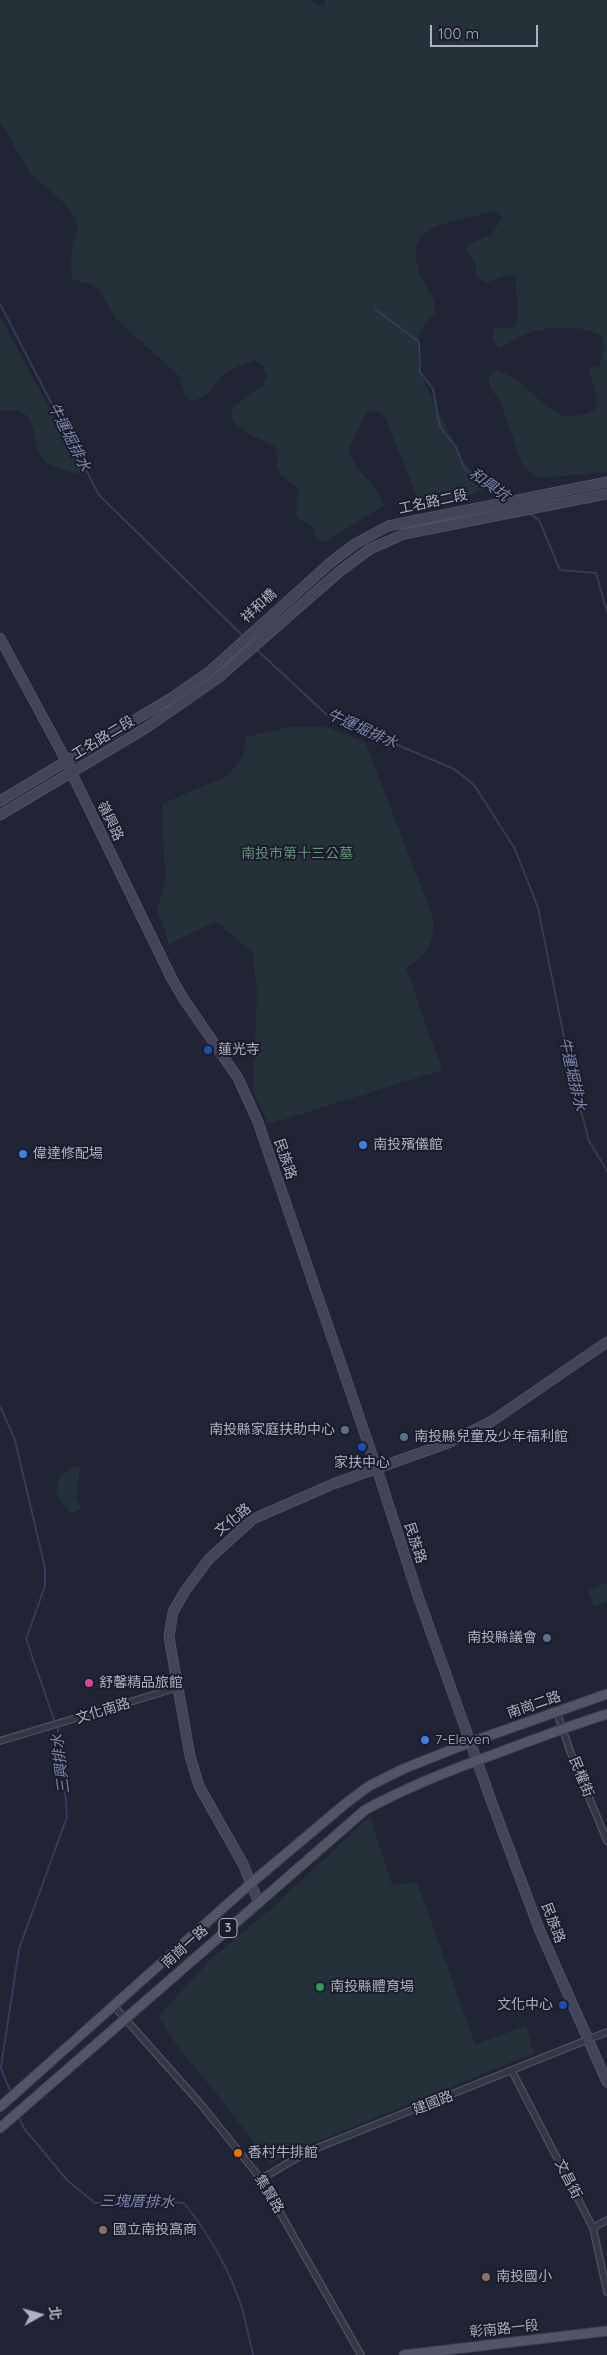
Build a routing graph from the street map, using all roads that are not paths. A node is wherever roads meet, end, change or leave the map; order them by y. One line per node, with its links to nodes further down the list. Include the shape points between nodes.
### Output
1 (607, 482): 3 (main road, 工名路二段, via 388,526 355,544)
2 (607, 494): 4 (main road, 工名路二段, via 394,537 370,549)
3 (330, 563): 6 (main road, 祥和橋)
4 (340, 572): 7 (main road, 祥和橋)
5 (0, 638): 8 (main road, 嶺興路)
6 (208, 672): 8 (main road, 工名路二段, via 139,719)
7 (218, 678): 9 (main road, 工名路二段, via 146,728)
8 (66, 761): 9 (main road, 嶺興路); 10 (main road, 工名路二段)
9 (71, 773): 11 (main road, 工名路二段); 12 (main road, 嶺興路, via 172,978)
10 (0, 801)
11 (0, 815)
12 (195, 1016): 14 (main road, 民族路, via 238,1078 258,1122)
13 (607, 1342): 14 (main road, 文化路, via 492,1421 448,1442)
14 (377, 1468): 15 (main road, 文化路, via 262,1514 209,1559 172,1612 169,1637); 21 (main road, 民族路, via 418,1596)
15 (176, 1688): 20 (street, 文化南路); 24 (main road, 文化路, via 199,1786 243,1864)
16 (607, 1694): 17 (main road, 南崗二路 / 3)
17 (557, 1712): 19 (street, 民權街); 21 (main road, 南崗二路 / 3)
18 (607, 1714): 19 (main road, 3)
19 (562, 1728): 22 (main road, 3); 23 (street, 民權街)
20 (0, 1741)
21 (471, 1742): 22 (main road, 民族路); 24 (main road, 南崗一路 / 3, via 369,1786)
22 (477, 1760): 25 (main road, 南崗一路 / 3, via 399,1791 365,1810); 29 (main road, 民族路, via 540,1931)
23 (607, 1841)
24 (250, 1884): 25 (main road, 文化路); 26 (main road, 南崗一路 / 3)
25 (258, 1901): 27 (main road, 南崗一路 / 3)
26 (113, 2005): 27 (street, 集賢路); 32 (main road, 南崗一路 / 3)
27 (126, 2018): 33 (main road, 南崗一路 / 3); 34 (street, 集賢路)
28 (607, 2032): 29 (street, 建國路)
29 (588, 2041): 30 (street, 建國路); 31 (main road, 民族路)
30 (512, 2071): 34 (street, 建國路, via 307,2152); 36 (street, 文昌街)
31 (607, 2082)
32 (0, 2108)
33 (0, 2128)
34 (261, 2178): 39 (street, 集賢路)
35 (607, 2220): 36 (street)
36 (593, 2228): 37 (street, 文昌街)
37 (607, 2292)
38 (607, 2331): 40 (main road, 彰南路一段)
39 (361, 2355)
40 (404, 2355)

